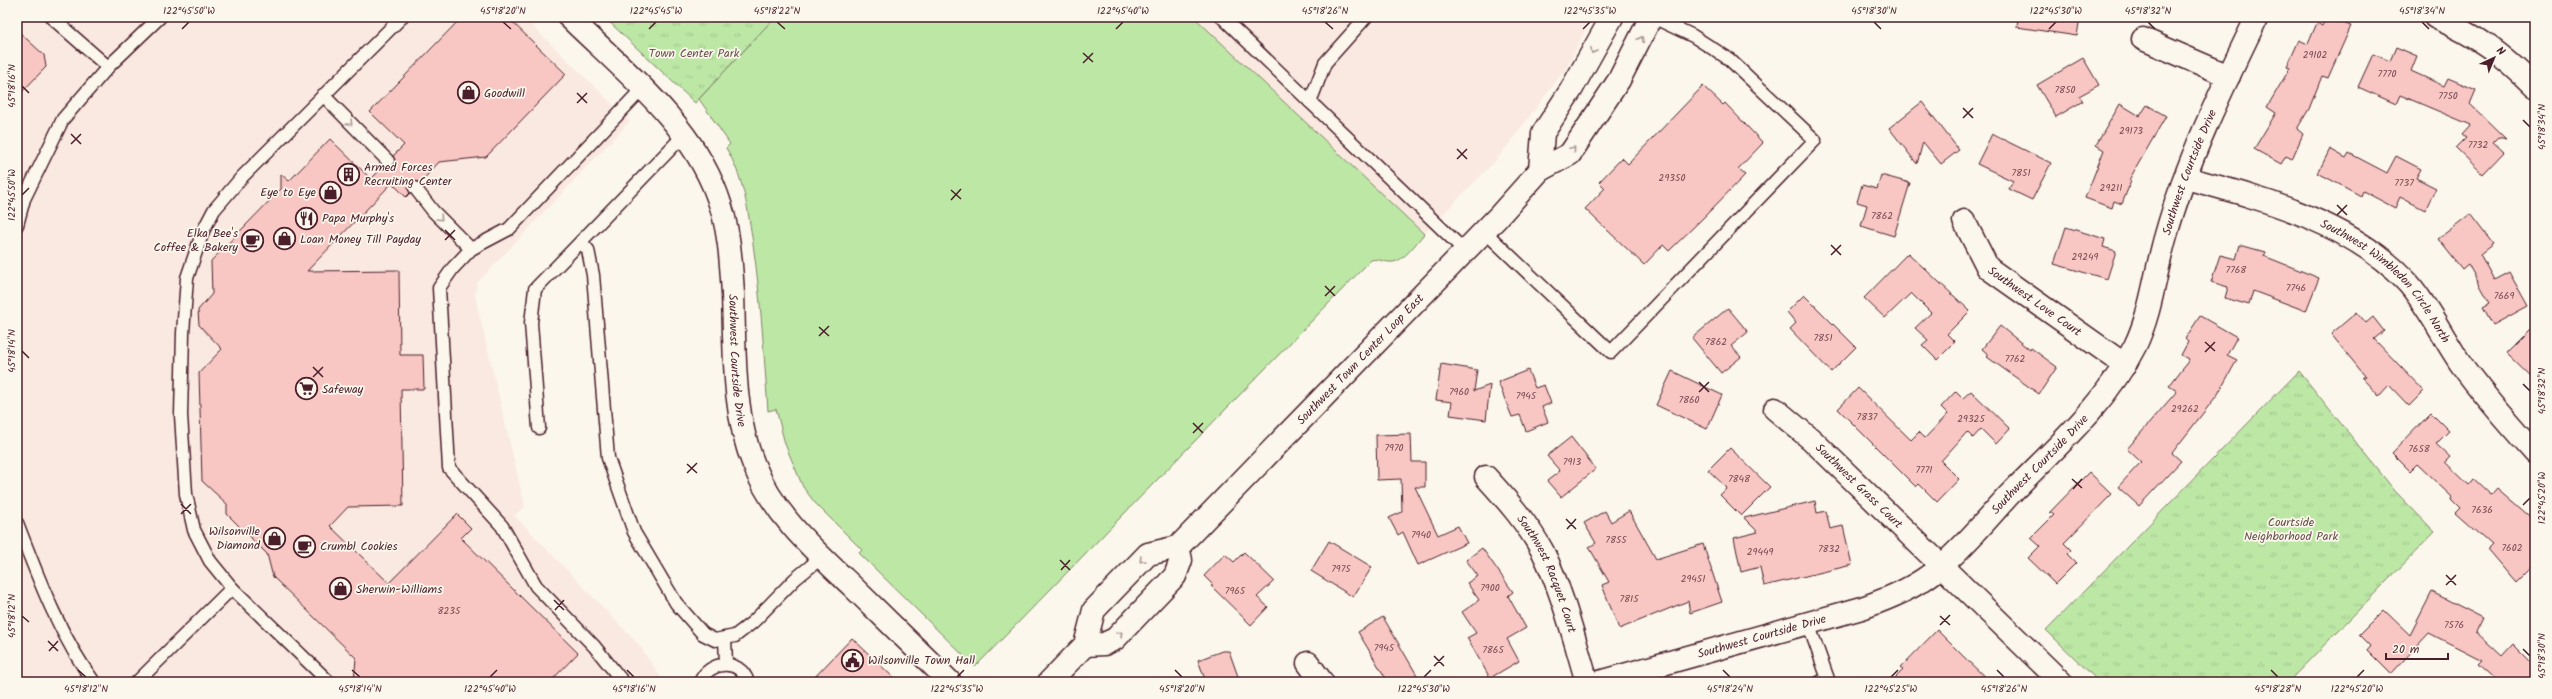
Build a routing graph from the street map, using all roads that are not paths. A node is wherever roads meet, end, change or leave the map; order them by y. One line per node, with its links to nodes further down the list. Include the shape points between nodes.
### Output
1 (160, 17): 12 (lane)
2 (402, 17): 16 (lane)
3 (569, 17): 15 (street, Southwest Courtside Drive)
4 (1222, 17): 17 (lane)
5 (1366, 17): 17 (lane, via 1325,63)
6 (1612, 17): 20 (street, one-way to 20, via 1571,90 1543,133)
7 (1652, 17): 20 (street, Southwest Town Center Loop East, one-way to 7, via 1570,154 1619,80); 26 (lane, via 1693,36 1729,59 1815,140 1610,352)
8 (2257, 17): 13 (street, Southwest Courtside Drive)
9 (2435, 17): 14 (street, via 2496,49)
10 (58, 19): 12 (lane)
11 (2143, 39): 13 (street)
12 (108, 67): 23 (lane, via 63,119)
13 (2229, 76): 21 (street, Southwest Courtside Drive)
14 (2535, 87)
15 (642, 89): 18 (street, Southwest Courtside Drive); 28 (lane, via 509,229)
16 (323, 96): 19 (lane, one-way to 19); 39 (lane, via 242,177 214,210 194,252 187,278 181,415 186,494 194,530 201,546 210,562)
17 (1310, 102): 29 (lane)
18 (684, 135): 27 (lane); 37 (street, Southwest Courtside Drive, via 709,175 725,220 730,249 739,407 749,451 774,502 787,520)
19 (388, 161)
20 (1540, 170): 26 (street, Southwest Town Center Loop East)
21 (2186, 178): 30 (street, Southwest Courtside Drive, via 2166,235 2145,325); 33 (street, Southwest Wimbledon Circle North, via 2253,196 2338,231 2369,249 2409,285 2489,403)
22 (415, 188): 28 (lane, one-way to 28, via 433,211)
23 (20, 197): 25 (lane)
24 (1964, 221): 30 (street, Southwest Love Court, via 1988,268)
25 (17, 225)
26 (1484, 231): 29 (street, Southwest Town Center Loop East)
27 (581, 242): 32 (lane, via 536,289 531,323); 41 (lane, via 588,250 593,275 608,458 632,525 676,603 703,634 715,640)
28 (471, 249): 48 (lane, via 439,288 449,468 502,526 536,586 594,646)
29 (1465, 251): 36 (street, Southwest Town Center Loop East)
30 (2125, 364): 38 (street, Southwest Courtside Drive, via 2110,387 2079,424)
31 (1775, 409): 38 (street, Southwest Grass Court, via 1812,440)
32 (539, 428)
33 (2535, 453)
34 (1486, 477): 54 (street, Southwest Racquet Court, via 1515,508 1542,552 1558,590)
35 (17, 523): 45 (lane, via 45,594 83,667)
36 (1178, 547): 42 (street, one-way to 42, via 1148,554 1099,604 1094,610); 42 (street, one-way to 36, via 1104,644 1115,639 1167,586 1180,565)
37 (822, 557): 41 (lane, via 753,622 735,636); 51 (street, Southwest Courtside Drive)
38 (1940, 567): 40 (street, Southwest Courtside Drive, via 1893,597); 57 (street, Southwest Grass Court)
39 (232, 588): 46 (lane); 47 (lane)
40 (1808, 623): 55 (street, Southwest Courtside Drive); 56 (lane, via 1828,679)
41 (725, 638): 44 (lane)
42 (1085, 646): 52 (street)
43 (1308, 663): 53 (street)
44 (726, 664): 49 (lane, via 714,666 704,673); 50 (lane, via 737,668 746,676)
45 (94, 682)
46 (137, 682)
47 (329, 682)
48 (623, 682)
49 (700, 682)
50 (748, 682)
51 (950, 682)
52 (1049, 682)
53 (1322, 682)
54 (1588, 682)
55 (1598, 682)
56 (1820, 682)
57 (2061, 682)

